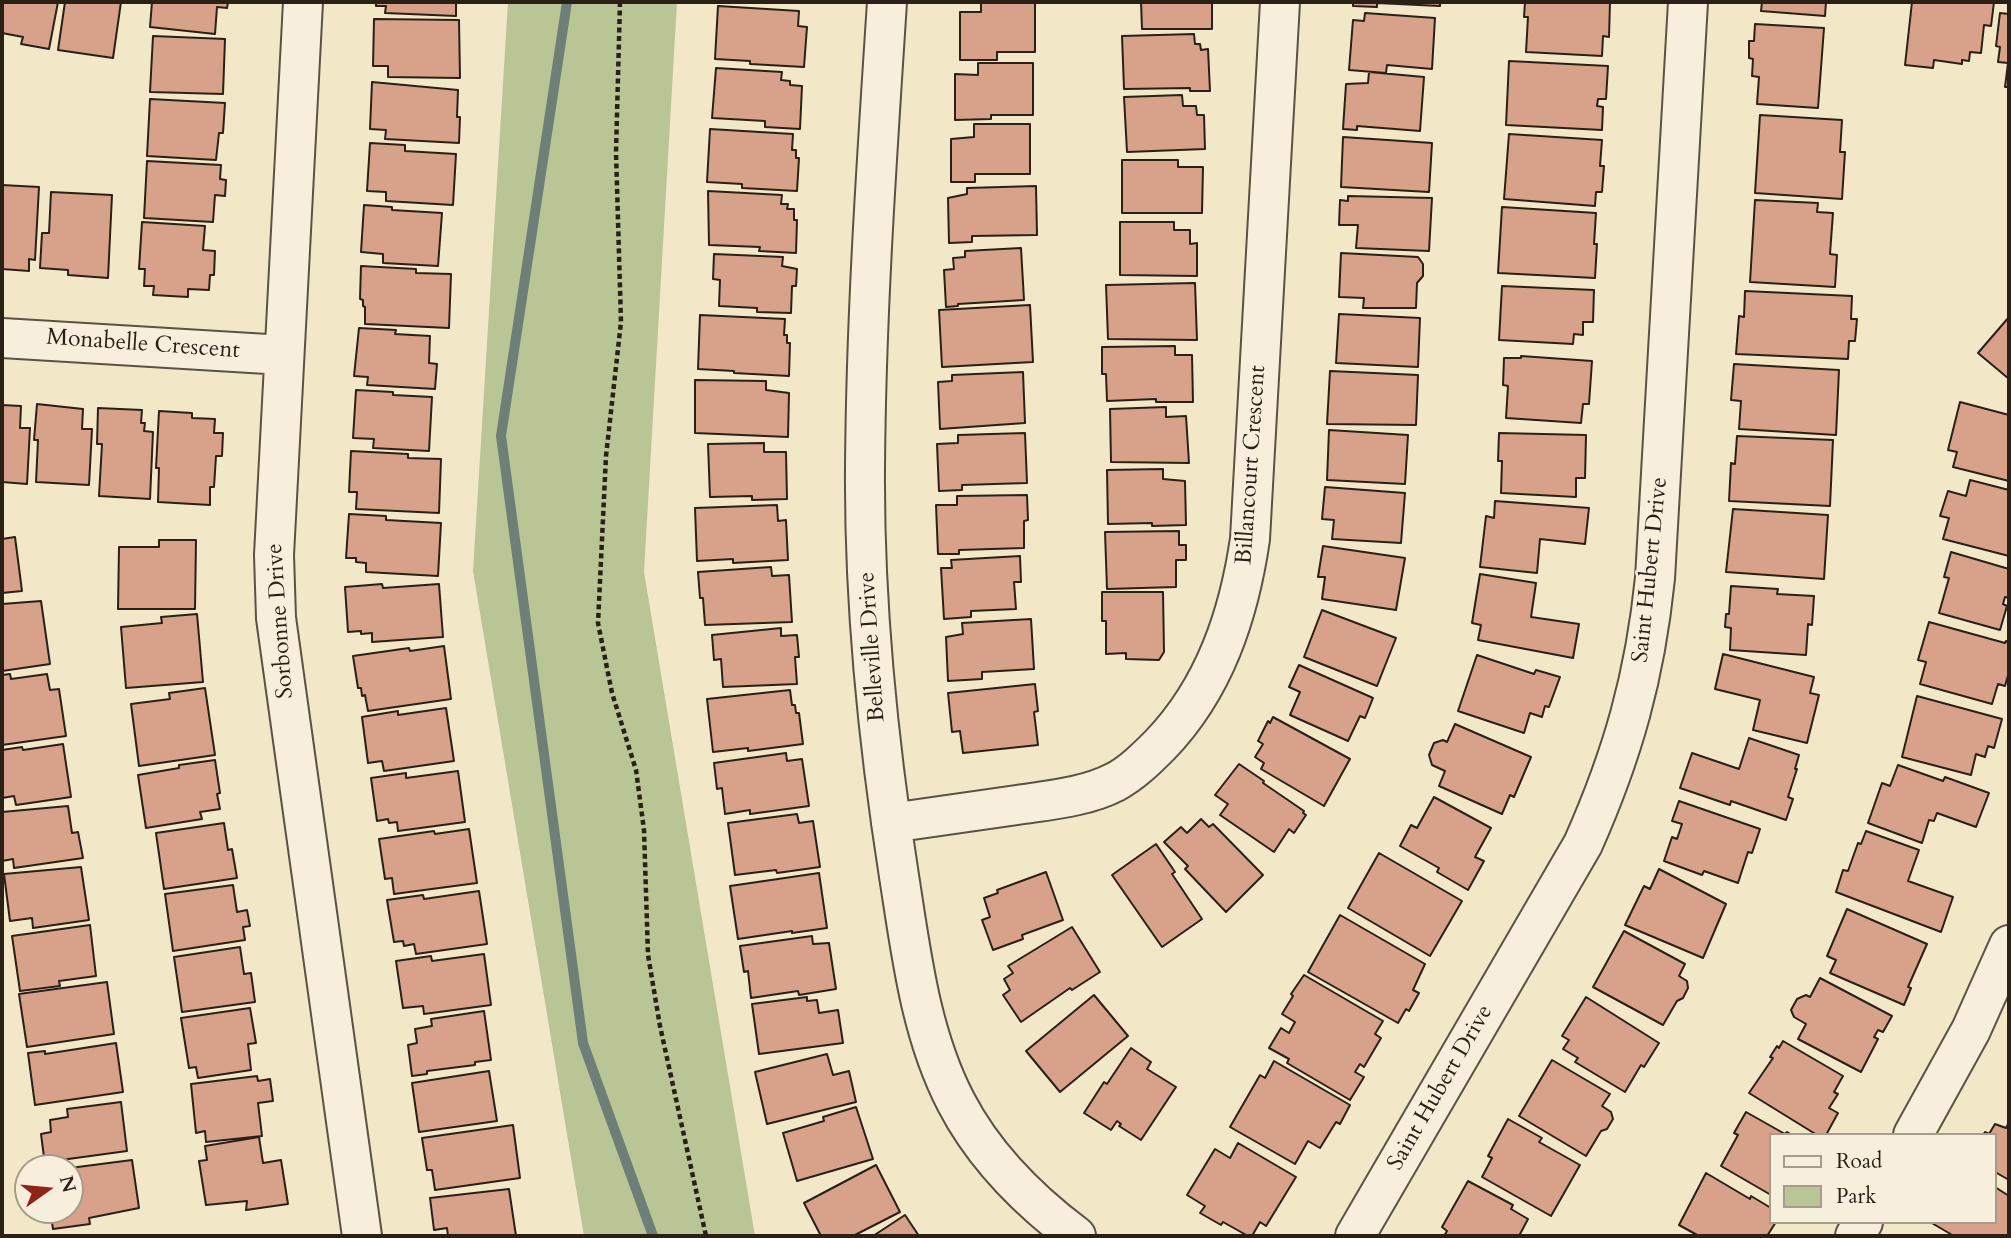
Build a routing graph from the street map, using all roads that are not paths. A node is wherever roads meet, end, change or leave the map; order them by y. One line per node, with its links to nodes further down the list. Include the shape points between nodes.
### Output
1 (303, 2): 6 (street, Sorbonne Drive)
2 (887, 2): 7 (street, Belleville Drive, via 869,295 865,470 871,635)
3 (1280, 2): 7 (street, Billancourt Crescent, via 1250,538 1243,585 1208,680 1173,732 1145,761 1115,782 1075,796)
4 (1688, 2): 12 (street, Saint Hubert Drive, via 1655,578 1650,632 1636,697 1583,844)
5 (2, 338): 6 (street, Monabelle Crescent)
6 (284, 355): 10 (street, Sorbonne Drive, via 274,555 276,618)
7 (891, 823): 11 (street, Belleville Drive, via 913,965 932,1046 956,1102 1005,1173)
8 (2009, 945): 9 (street, via 1971,1030)
9 (1914, 1133)
10 (362, 1236)
11 (1076, 1236)
12 (1355, 1236)

